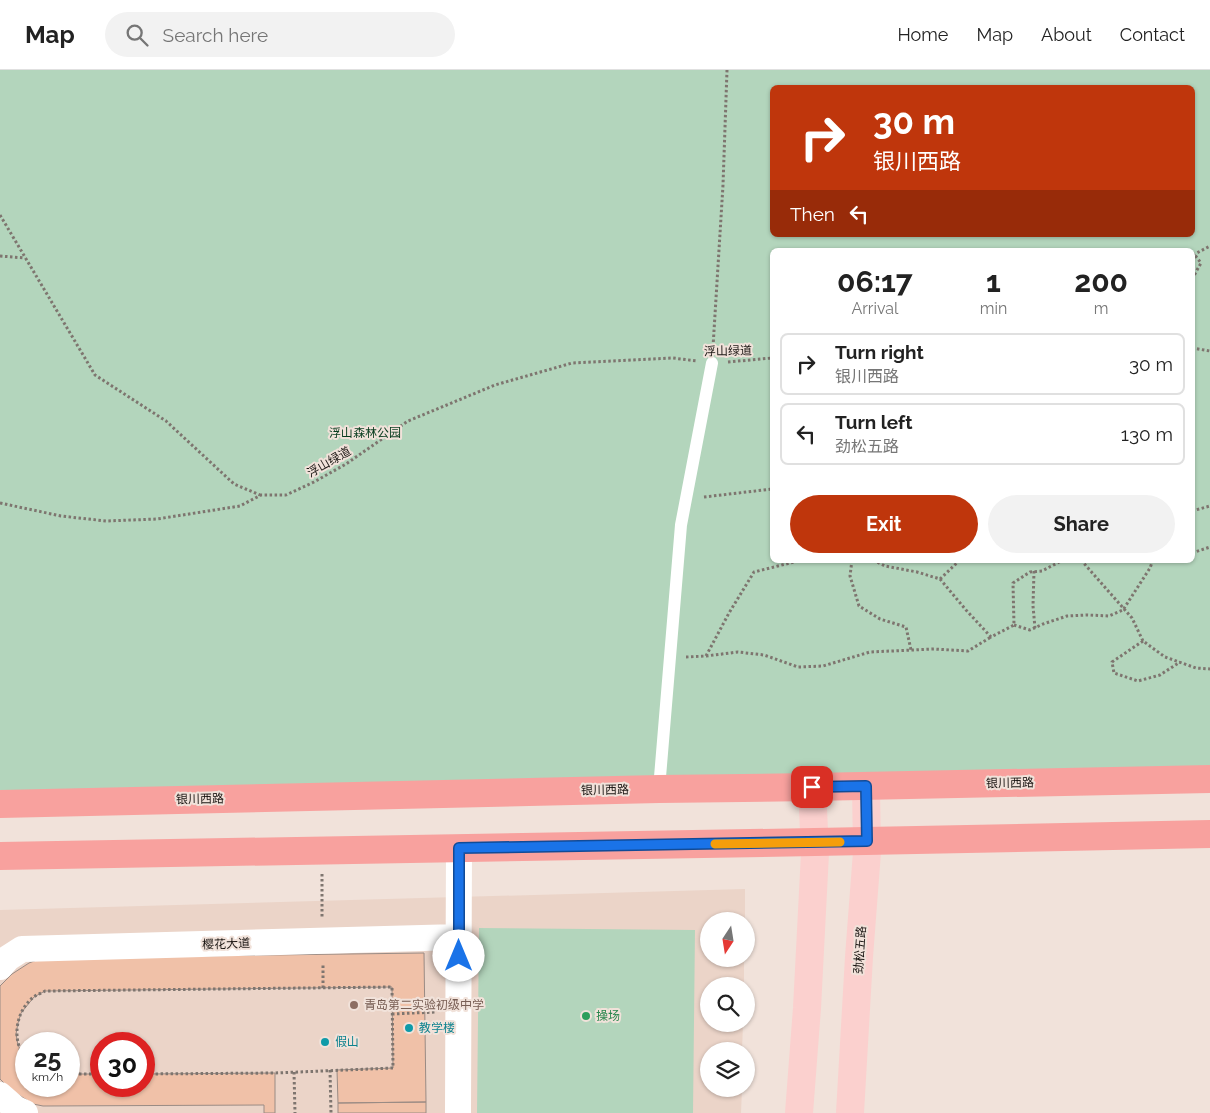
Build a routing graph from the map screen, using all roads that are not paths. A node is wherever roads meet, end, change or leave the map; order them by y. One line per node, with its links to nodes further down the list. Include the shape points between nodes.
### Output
1 (712, 363): 5 (lane, via 681,525)
2 (1210, 779): 3 (main road, 银川西路)
3 (866, 786): 4 (main road, 银川西路); 8 (main road, 劲松五路)
4 (812, 787): 5 (main road, 银川西路); 9 (main road)
5 (659, 789): 6 (main road, 银川西路)
6 (0, 804)
7 (1210, 834): 8 (main road)
8 (867, 841): 9 (main road); 18 (main road, 劲松五路)
9 (814, 842): 10 (main road); 17 (main road)
10 (459, 848): 11 (main road); 12 (street)
11 (0, 856)
12 (459, 937): 13 (street, 樱花大道, via 22,950); 15 (street, via 459,1012)
13 (0, 967)
14 (0, 1095): 16 (street)
15 (465, 1105)
16 (25, 1113)
17 (799, 1113)
18 (850, 1113)

